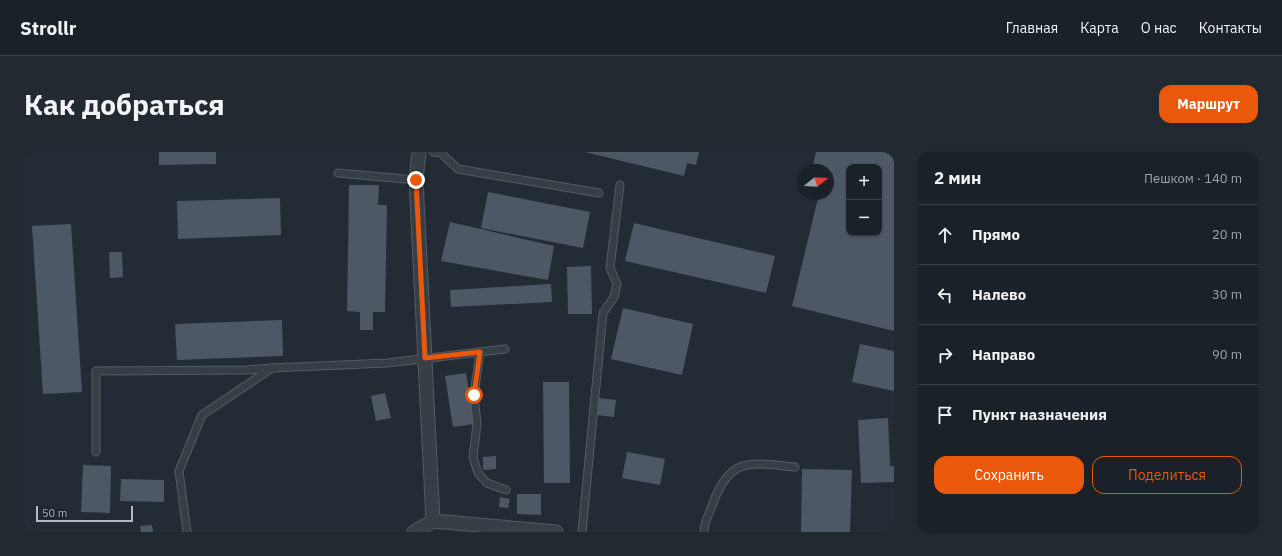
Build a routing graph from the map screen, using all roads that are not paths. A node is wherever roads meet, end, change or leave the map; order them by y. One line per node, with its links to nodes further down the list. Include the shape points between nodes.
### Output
1 (419, 152): 4 (street)
2 (433, 152): 6 (lane, via 441,153 458,169)
3 (338, 173): 4 (lane)
4 (416, 180): 9 (street)
5 (620, 185): 18 (lane, via 610,268 617,284 614,297 603,313)
6 (599, 193)
7 (505, 349): 8 (lane)
8 (480, 352): 9 (lane); 13 (lane, via 474,395 477,424 473,457 478,473 487,483)
9 (425, 358): 10 (lane, via 387,364); 14 (street)
10 (272, 368): 11 (lane, via 96,372); 15 (lane, via 202,415 179,471)
11 (96, 452)
12 (795, 467): 19 (lane, via 758,463 741,465 726,476 715,498)
13 (506, 490)
14 (433, 521): 16 (street); 17 (street)
15 (187, 532)
16 (414, 532)
17 (556, 532)
18 (582, 532)
19 (704, 532)

